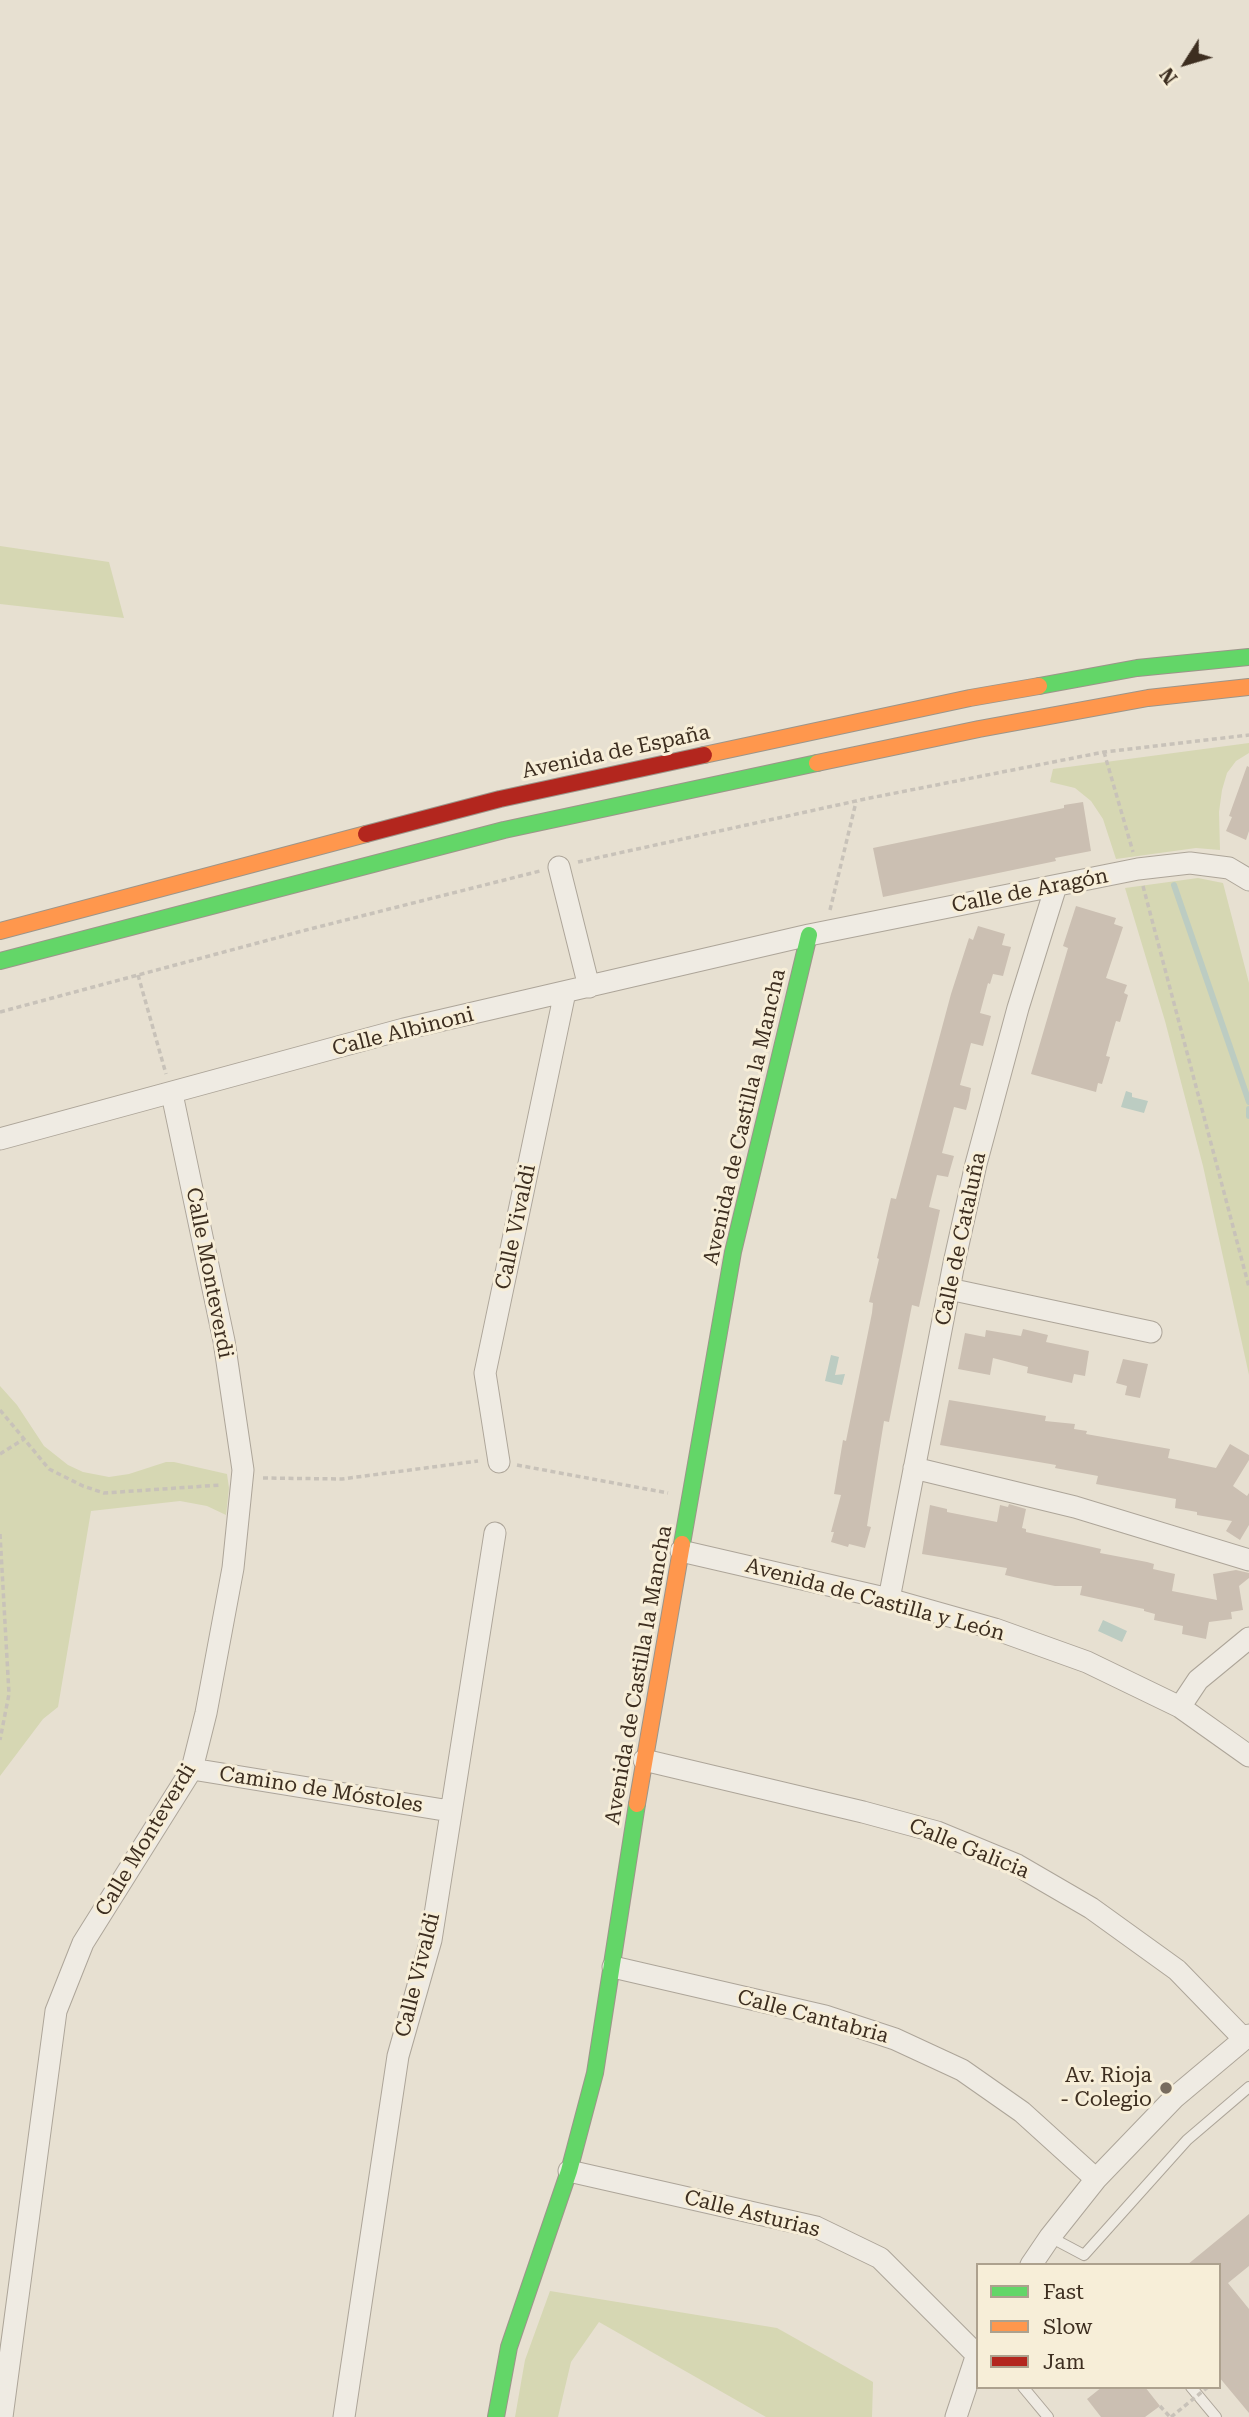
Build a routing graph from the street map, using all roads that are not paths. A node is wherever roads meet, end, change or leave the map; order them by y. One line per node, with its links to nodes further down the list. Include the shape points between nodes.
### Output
1 (1249, 657): 6 (main road, Avenida de España, via 1137,668 970,698 513,796)
2 (1249, 687): 8 (main road, via 1148,698 979,729 518,827)
3 (559, 867): 9 (street)
4 (1249, 880): 5 (street, Calle de Aragón, via 1229,868 1190,863)
5 (1056, 886): 7 (street, Calle de Aragón); 13 (street, Calle de Cataluña, via 979,1151)
6 (0, 931)
7 (817, 934): 9 (street, Calle Albinoni); 18 (main road, Avenida de Castilla la Mancha, via 733,1252)
8 (0, 961)
9 (589, 986): 10 (street, Calle Albinoni)
10 (565, 992): 11 (street, Calle Albinoni, via 404,1030); 15 (street, Calle Vivaldi, via 485,1373)
11 (172, 1094): 12 (street, Calle Albinoni); 25 (street, Calle Monteverdi, via 224,1341 243,1470 233,1568)
12 (0, 1139)
13 (949, 1289): 14 (street); 16 (street, Calle de Cataluña)
14 (1151, 1332)
15 (499, 1462)
16 (914, 1468): 19 (street, via 1075,1507); 20 (street, Calle de Cataluña)
17 (495, 1533): 26 (street, Calle Vivaldi)
18 (681, 1551): 20 (street, Avenida de Castilla y León); 24 (main road, Avenida de Castilla la Mancha)
19 (1249, 1560)
20 (889, 1599): 22 (street, Avenida de Castilla y León, via 1074,1657)
21 (1249, 1638): 22 (street, via 1198,1680)
22 (1180, 1707): 23 (street, Avenida de Castilla y León)
23 (1249, 1756)
24 (644, 1760): 27 (main road, Avenida de Castilla la Mancha); 28 (street, Calle Galicia, via 937,1832 1017,1865 1091,1908 1177,1970)
25 (192, 1769): 26 (street, Camino de Móstoles); 39 (street, Calle Monteverdi, via 83,1943 56,2011)
26 (450, 1811): 40 (street, Calle Vivaldi, via 431,1940 398,2056)
27 (613, 1967): 30 (main road, Avenida de Castilla la Mancha, via 595,2073); 31 (street, Calle Cantabria, via 825,2016 895,2039 962,2070 1022,2112)
28 (1246, 2036): 31 (street, via 1174,2098)
29 (1249, 2087): 33 (lane, via 1186,2140)
30 (569, 2171): 35 (street, Calle Asturias, via 817,2227 880,2258); 41 (main road, Avenida de Castilla la Mancha, via 509,2347)
31 (1096, 2179): 32 (street)
32 (1050, 2237): 33 (lane); 34 (street)
33 (1088, 2260)
34 (1032, 2263)
35 (976, 2352)
36 (976, 2356): 42 (street)
37 (1025, 2389): 43 (lane)
38 (1193, 2389): 44 (lane)
39 (2, 2417)
40 (344, 2417)
41 (496, 2417)
42 (956, 2417)
43 (1048, 2417)
44 (1216, 2417)

